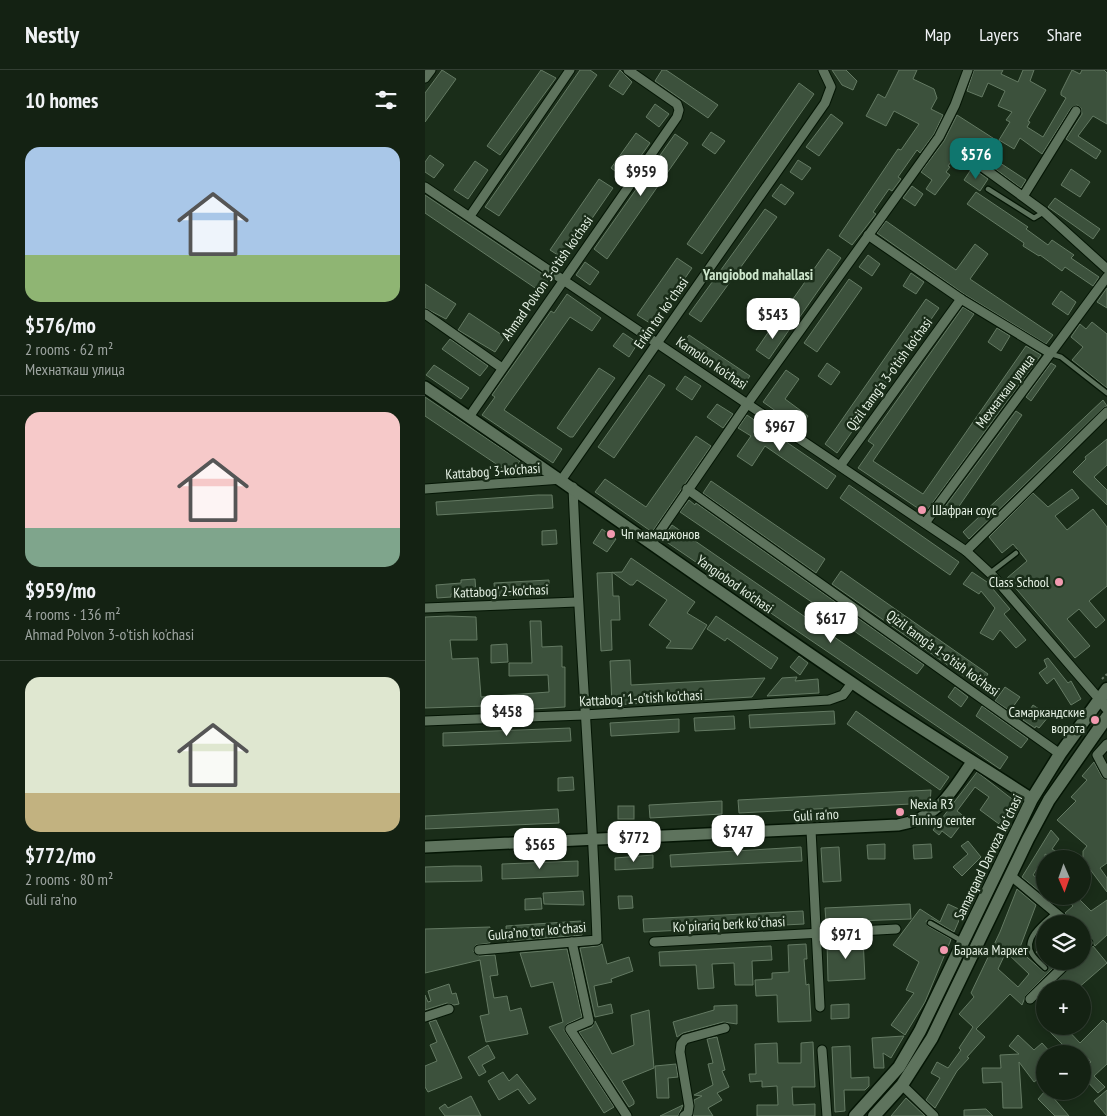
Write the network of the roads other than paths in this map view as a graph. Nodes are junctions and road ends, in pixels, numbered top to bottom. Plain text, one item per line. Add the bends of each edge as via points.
1 (431, 70) edge
2 (570, 70) edge
3 (628, 70) edge
4 (823, 70) edge
5 (968, 70) edge
6 (425, 78) edge
7 (1076, 111) dead end
8 (974, 161) dead end
9 (425, 187) edge
10 (988, 189) dead end
11 (1024, 195) junction
12 (1044, 212) junction
13 (470, 216) junction
14 (868, 235) junction
15 (1107, 254) edge
16 (1100, 261) junction
17 (1107, 269) edge
18 (1107, 277) edge
19 (562, 280) junction
20 (961, 298) junction
21 (425, 314) edge
22 (657, 342) junction
23 (1050, 354) junction
24 (502, 368) junction
25 (425, 387) edge
26 (1107, 392) edge
27 (748, 403) junction
28 (1107, 412) edge
29 (469, 417) junction
30 (840, 466) junction
31 (562, 480) junction
32 (573, 487) junction
33 (425, 489) edge
34 (687, 489) junction
35 (925, 523) junction
36 (651, 544) junction
37 (966, 551) junction
38 (1016, 553) dead end
39 (990, 573) junction
40 (577, 602) junction
41 (425, 608) edge
42 (852, 683) junction
43 (1105, 699) edge
44 (584, 716) junction
45 (1107, 717) edge
46 (425, 721) edge
47 (1107, 744) edge
48 (1060, 754) junction
49 (972, 762) junction
50 (1107, 774) edge
51 (1032, 799) junction
52 (811, 830) junction
53 (594, 840) junction
54 (425, 847) edge
55 (1010, 875) junction
56 (1057, 912) junction
57 (1054, 915) edge
58 (1060, 915) edge
59 (929, 923) dead end
60 (896, 929) dead end
61 (1036, 931) edge
62 (817, 934) junction
63 (964, 941) junction
64 (572, 942) junction
65 (654, 942) dead end
66 (479, 950) dead end
67 (1036, 958) edge
68 (1060, 970) edge
69 (1029, 999) dead end
70 (820, 1007) dead end
71 (449, 1009) dead end
72 (425, 1017) edge
73 (725, 1028) dead end
74 (822, 1050) dead end
75 (902, 1085) junction
76 (627, 1116) edge
77 (684, 1116) edge
78 (827, 1116) edge
79 (855, 1116) edge
80 (874, 1116) edge
81 (934, 1116) edge

1 - 6 street
2 - 13 street
3 - 19 street, Ahmad Polvon 3-o'tish ko'chasi via 677,104 677,117
4 - 22 street, Erkin tor koʻchasi via 831,87 825,103
5 - 14 street via 948,121
7 - 11 street
8 - 11 street
9 - 13 street, Kamolon ko'chasi
10 - 12 lane via 1034,218
11 - 12 street
12 - 16 street
13 - 19 street, Kamolon ko'chasi
14 - 20 street
14 - 27 street
15 - 16 street
16 - 17 street
18 - 23 street, Мехнаткаш улица
19 - 22 street, Kamolon ko'chasi
19 - 24 street, Ahmad Polvon 3-o'tish ko'chasi
20 - 23 street
20 - 30 street, Qizil tamg'a 3-o'tish ko'chasi
21 - 24 street
22 - 27 street, Kamolon ko'chasi
22 - 31 street, Erkin tor koʻchasi
23 - 26 lane via 1061,357
23 - 35 street, Мехнаткаш улица
24 - 29 street, Ahmad Polvon 3-o'tish ko'chasi
25 - 29 street, Yangiobod ko'chasi
27 - 30 street, Kamolon ko'chasi
27 - 34 street
28 - 37 street
29 - 31 street, Yangiobod ko'chasi
30 - 35 street, Kamolon ko'chasi
31 - 32 street, Yangiobod ko'chasi
31 - 33 street, Kattabog' 3-ko'chasi
32 - 36 street, Yangiobod ko'chasi
32 - 40 street
34 - 36 street
34 - 48 street, Qizil tamg'a 1-o'tish ko'chasi
35 - 37 street, Kamolon ko'chasi
36 - 42 street, Yangiobod ko'chasi
37 - 39 street, Kamolon ko'chasi
38 - 39 lane
39 - 43 street, Kamolon ko'chasi
40 - 41 street, Kattabog' 2-ko'chasi
40 - 44 street
42 - 44 street, Kattabog' 1-o'tish ko'chasi via 843,695 829,700
42 - 49 street, Yangiobod ko'chasi
43 - 48 main road, Samarqand Darvoza koʻchasi
44 - 46 street, Kattabog' 1-o'tish ko'chasi
44 - 53 street
45 - 55 main road, Samarqand Darvoza koʻchasi via 1049,800
47 - 50 street via 1097,756
48 - 51 main road, Samarqand Darvoza koʻchasi
49 - 51 street, Yangiobod ko'chasi
49 - 52 street, Guli ra'no via 944,802 921,819 898,825
51 - 63 main road, Samarqand Darvoza koʻchasi
52 - 53 street, Guli ra'no
52 - 62 street
53 - 54 street, Guli ra'no
53 - 64 street, Gulraʼno tor koʻchasi via 597,940
55 - 56 street
55 - 75 main road, Samarqand Darvoza koʻchasi via 932,1038
56 - 57 lane
56 - 58 street
59 - 63 lane
60 - 62 street, Koʻpirariq berk koʻchasi
61 - 67 lane via 1030,943 1030,952
62 - 65 street, Koʻpirariq berk koʻchasi
62 - 70 street
63 - 79 main road, Samarqand Darvoza koʻchasi via 899,1067
64 - 66 street, Gulraʼno tor koʻchasi
64 - 76 street via 589,1021 570,1029
68 - 69 street
71 - 72 street
73 - 77 street via 685,1039 681,1044 689,1106
74 - 78 street
75 - 80 main road, Samarqand Darvoza koʻchasi
75 - 81 street

